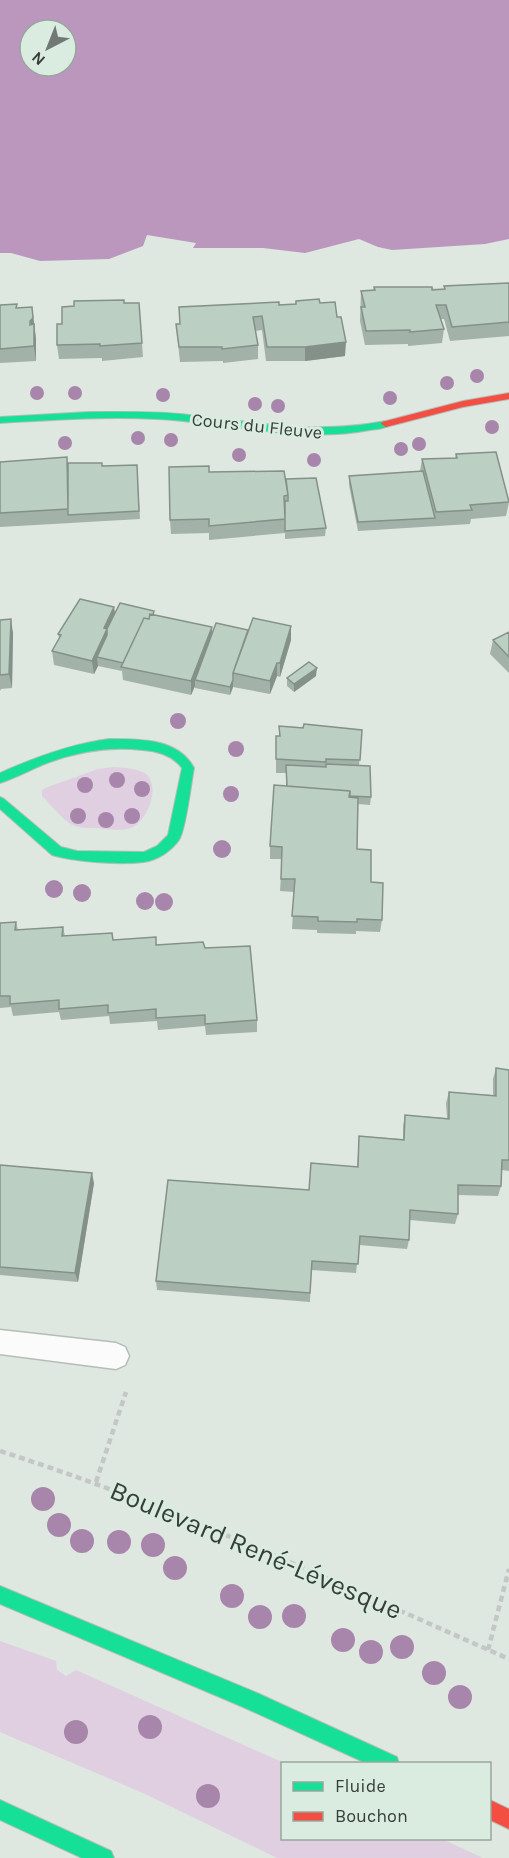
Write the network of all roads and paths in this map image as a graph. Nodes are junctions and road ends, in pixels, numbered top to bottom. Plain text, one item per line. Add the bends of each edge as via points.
1 (509, 396) edge
2 (0, 420) edge
3 (0, 778) edge
4 (0, 802) edge
5 (0, 1342) edge
6 (116, 1356) dead end
7 (127, 1390) dead end
8 (0, 1451) edge
9 (96, 1482) junction
10 (509, 1569) edge
11 (0, 1595) edge
12 (488, 1650) junction
13 (509, 1659) edge
14 (386, 1762) edge
15 (0, 1810) edge
16 (491, 1811) edge
17 (509, 1819) edge
18 (104, 1858) edge

1 - 2 street, Cours du Fleuve via 376,427 327,433 131,415
3 - 4 street via 68,750 114,741 171,750 188,768 174,837 162,850 145,857 77,856 57,851
5 - 6 lane
7 - 9 path
8 - 9 path, Boulevard René-Lévesque
9 - 12 path, Boulevard René-Lévesque via 209,1526
10 - 12 path
11 - 14 street
12 - 13 path, Boulevard René-Lévesque
15 - 18 street
16 - 17 street

